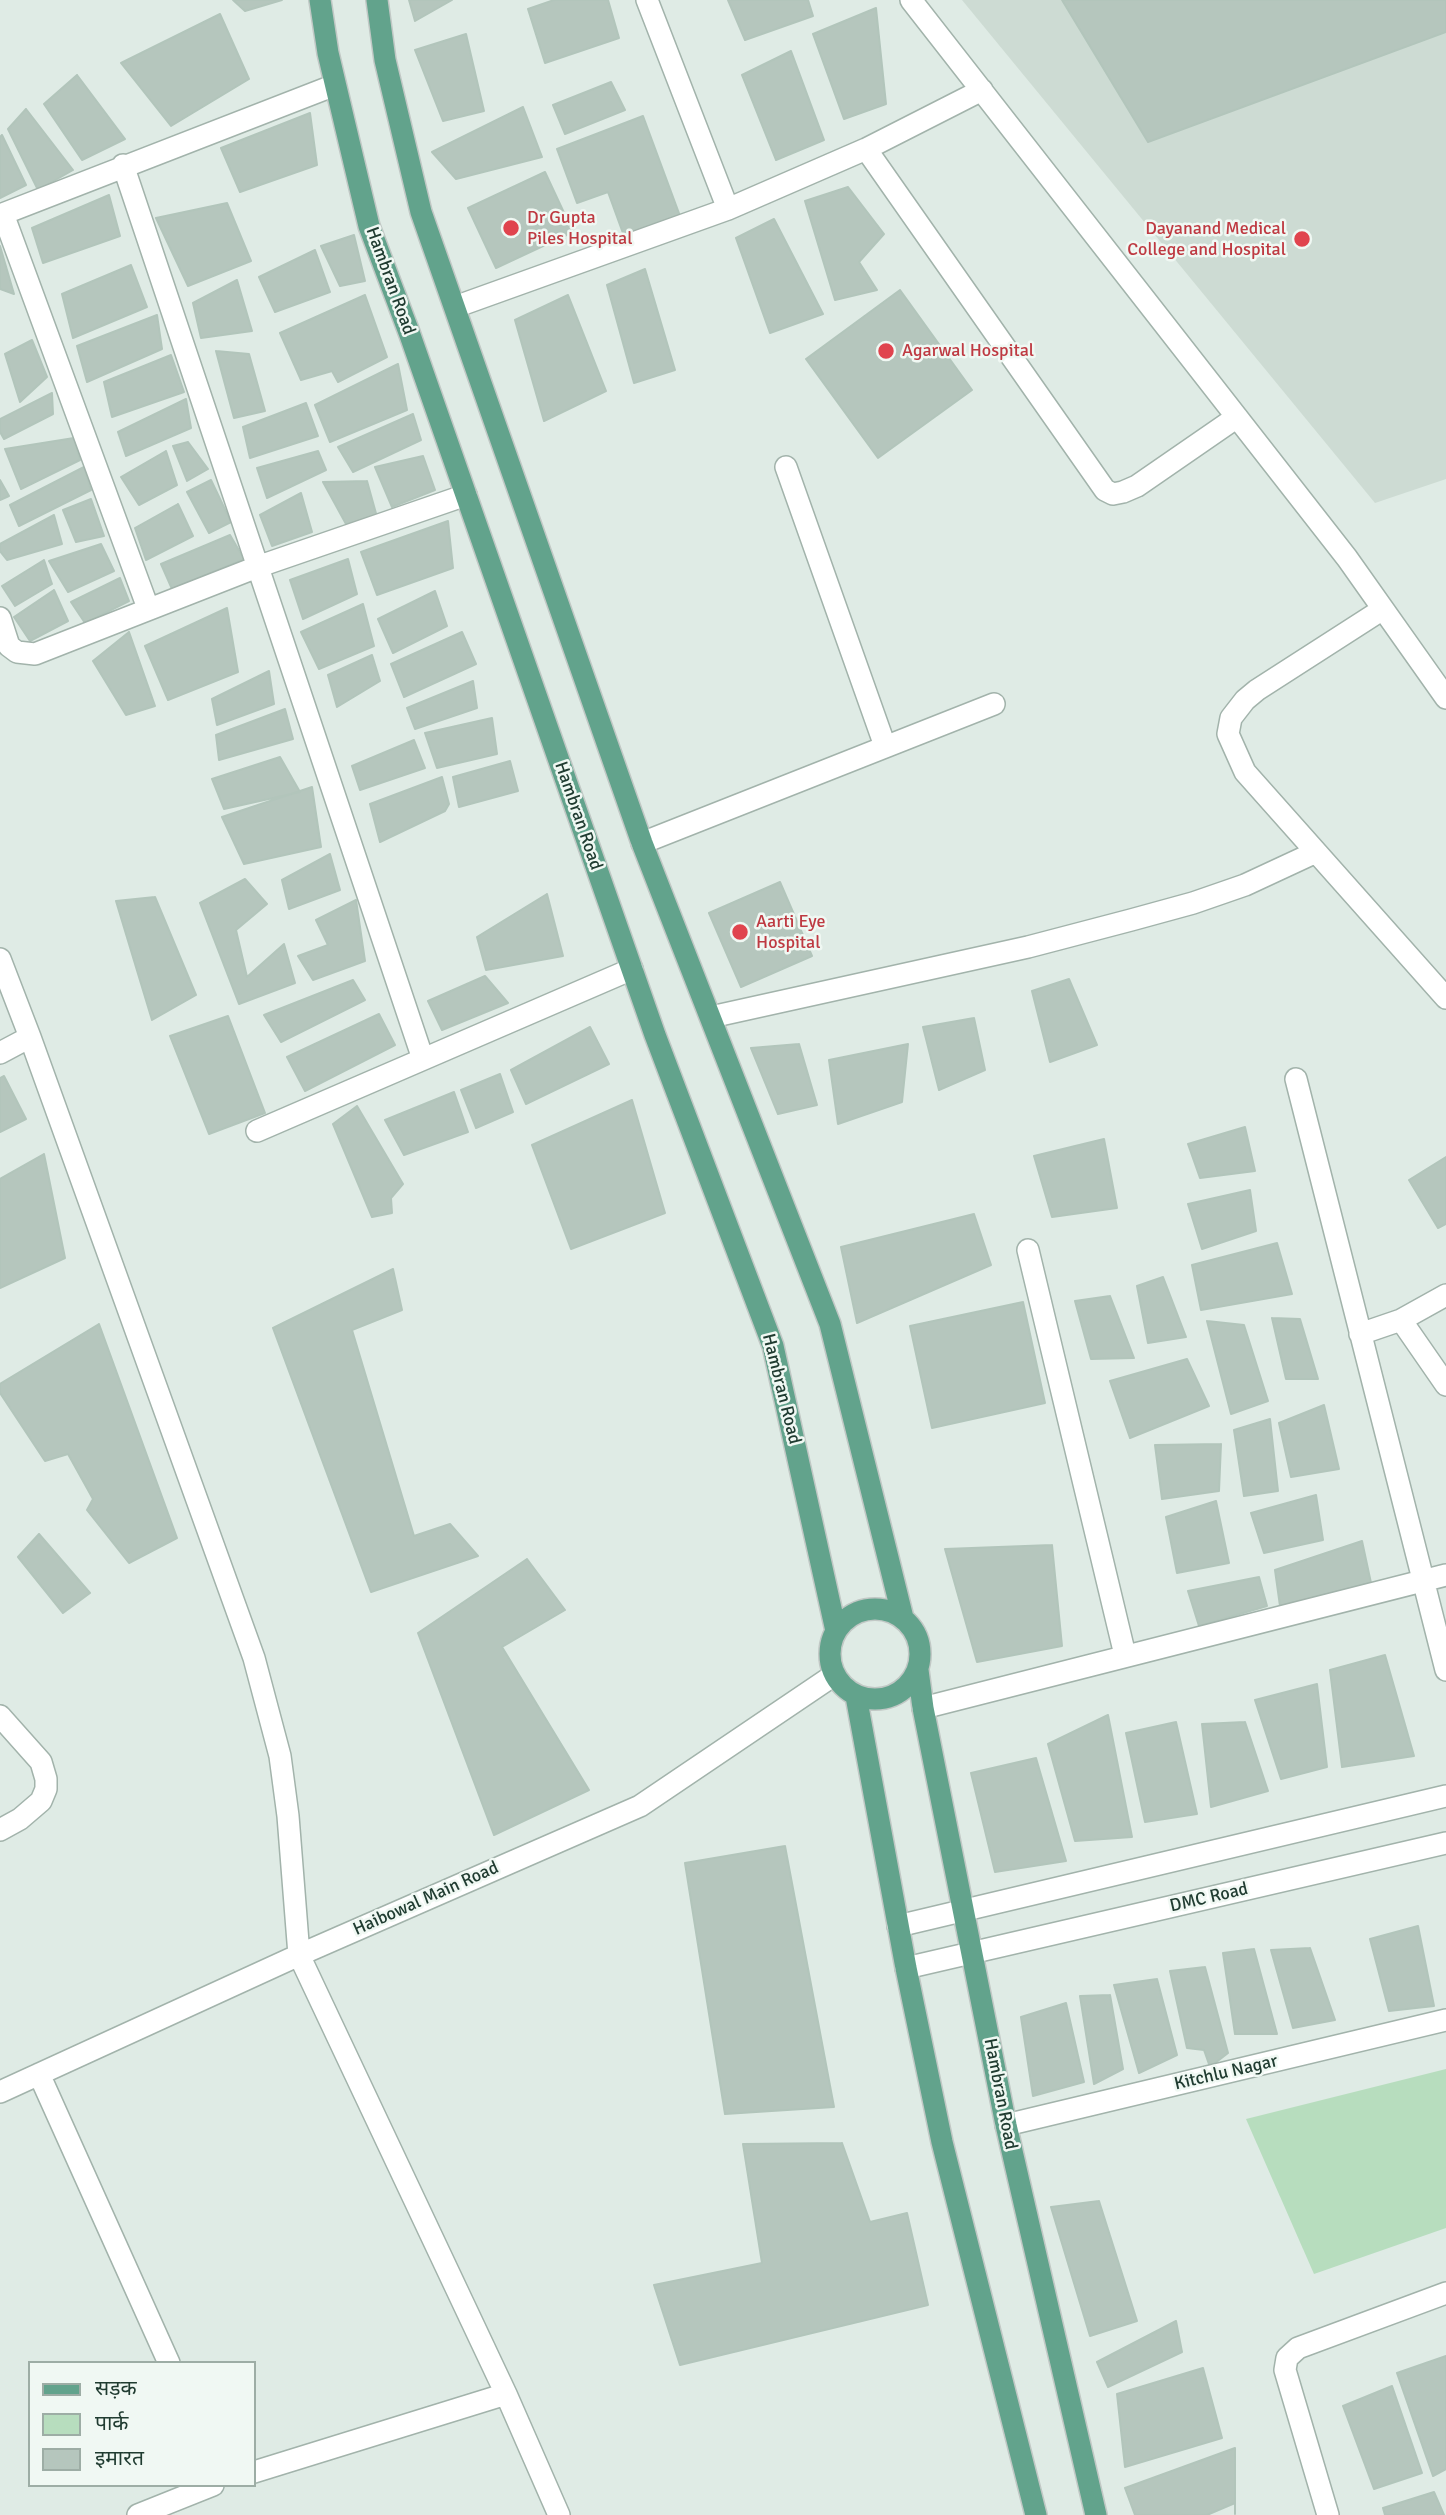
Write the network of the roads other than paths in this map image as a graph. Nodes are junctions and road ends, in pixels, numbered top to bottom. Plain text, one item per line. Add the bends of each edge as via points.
1 (320, 0) edge
2 (377, 0) edge
3 (647, 0) edge
4 (911, 0) edge
5 (335, 85) junction
6 (982, 90) junction
7 (866, 149) junction
8 (123, 165) junction
9 (728, 209) junction
10 (1, 215) edge
11 (455, 307) junction
12 (1237, 417) junction
13 (786, 467) dead end
14 (466, 495) junction
15 (257, 567) junction
16 (148, 608) junction
17 (1383, 609) junction
18 (0, 618) edge
19 (1446, 698) edge
20 (994, 704) dead end
21 (885, 746) junction
22 (642, 843) junction
23 (1316, 852) junction
24 (0, 959) edge
25 (632, 969) junction
26 (1446, 998) edge
27 (711, 1017) junction
28 (30, 1037) junction
29 (0, 1053) edge
30 (423, 1059) junction
31 (1296, 1079) dead end
32 (257, 1131) dead end
33 (1028, 1250) dead end
34 (1446, 1295) edge
35 (1401, 1320) junction
36 (1360, 1334) junction
37 (1446, 1385) edge
38 (1446, 1575) edge
39 (1422, 1581) junction
40 (903, 1618) junction
41 (836, 1631) junction
42 (1125, 1655) junction
43 (918, 1670) junction
44 (1446, 1670) edge
45 (834, 1675) junction
46 (856, 1696) junction
47 (923, 1708) junction
48 (0, 1716) edge
49 (1446, 1796) edge
50 (0, 1830) edge
51 (1446, 1843) edge
52 (964, 1910) junction
53 (898, 1926) junction
54 (972, 1952) junction
55 (299, 1955) junction
56 (906, 1968) junction
57 (1446, 2020) edge
58 (39, 2074) junction
59 (0, 2092) edge
60 (1006, 2125) junction
61 (1446, 2292) edge
62 (168, 2361) edge
63 (506, 2394) junction
64 (256, 2471) edge
65 (208, 2487) edge
66 (138, 2515) edge
67 (559, 2515) edge
68 (1036, 2515) edge
69 (1096, 2515) edge
70 (1328, 2515) edge

1 - 5 main road, Hambran Road
2 - 11 main road via 385,60 421,212
3 - 9 street
4 - 6 street
5 - 8 street
5 - 14 main road, Hambran Road via 369,226
6 - 7 street
6 - 12 street
7 - 9 street
7 - 12 street via 1105,490 1113,494 1137,486
8 - 10 street
8 - 15 street
9 - 11 street
10 - 16 street
11 - 22 main road
12 - 17 street
13 - 21 street
14 - 15 street
14 - 25 main road, Hambran Road
15 - 16 street
15 - 30 street
16 - 18 street via 35,654 9,646
17 - 19 street
17 - 23 street via 1257,690 1231,718 1227,734 1245,772
20 - 21 street
21 - 22 street
22 - 27 main road
23 - 26 street
23 - 27 street via 1245,885 1131,920
24 - 28 street
25 - 30 street
25 - 41 main road, Hambran Road via 773,1346
27 - 40 main road via 830,1324
28 - 29 street
28 - 55 street via 254,1658 280,1756
30 - 32 street
31 - 36 street
33 - 42 street
34 - 35 street
35 - 36 street
35 - 37 street
36 - 39 street
38 - 39 street
39 - 42 street
39 - 44 street
40 - 41 main road via 890,1611 859,1611
40 - 43 main road via 919,1642
41 - 45 main road via 830,1660
42 - 47 street
43 - 46 main road via 900,1694 870,1700
43 - 47 main road, Hambran Road
45 - 46 main road
45 - 55 street, Haibowal Main Road via 640,1805
46 - 53 main road
47 - 52 main road, Hambran Road
48 - 50 street via 41,1762 47,1779 35,1808
49 - 52 street
51 - 54 street, DMC Road
52 - 53 street
52 - 54 main road, Hambran Road
53 - 56 main road
54 - 56 street, DMC Road
54 - 60 main road, Hambran Road
55 - 58 street, Haibowal Main Road
55 - 63 street
56 - 68 main road via 942,2142
57 - 60 street, Kitchlu Nagar
58 - 59 street, Haibowal Main Road
58 - 62 street
60 - 69 main road, Hambran Road
61 - 70 street via 1298,2348 1287,2358 1285,2370
63 - 64 street
63 - 67 street
65 - 66 street

